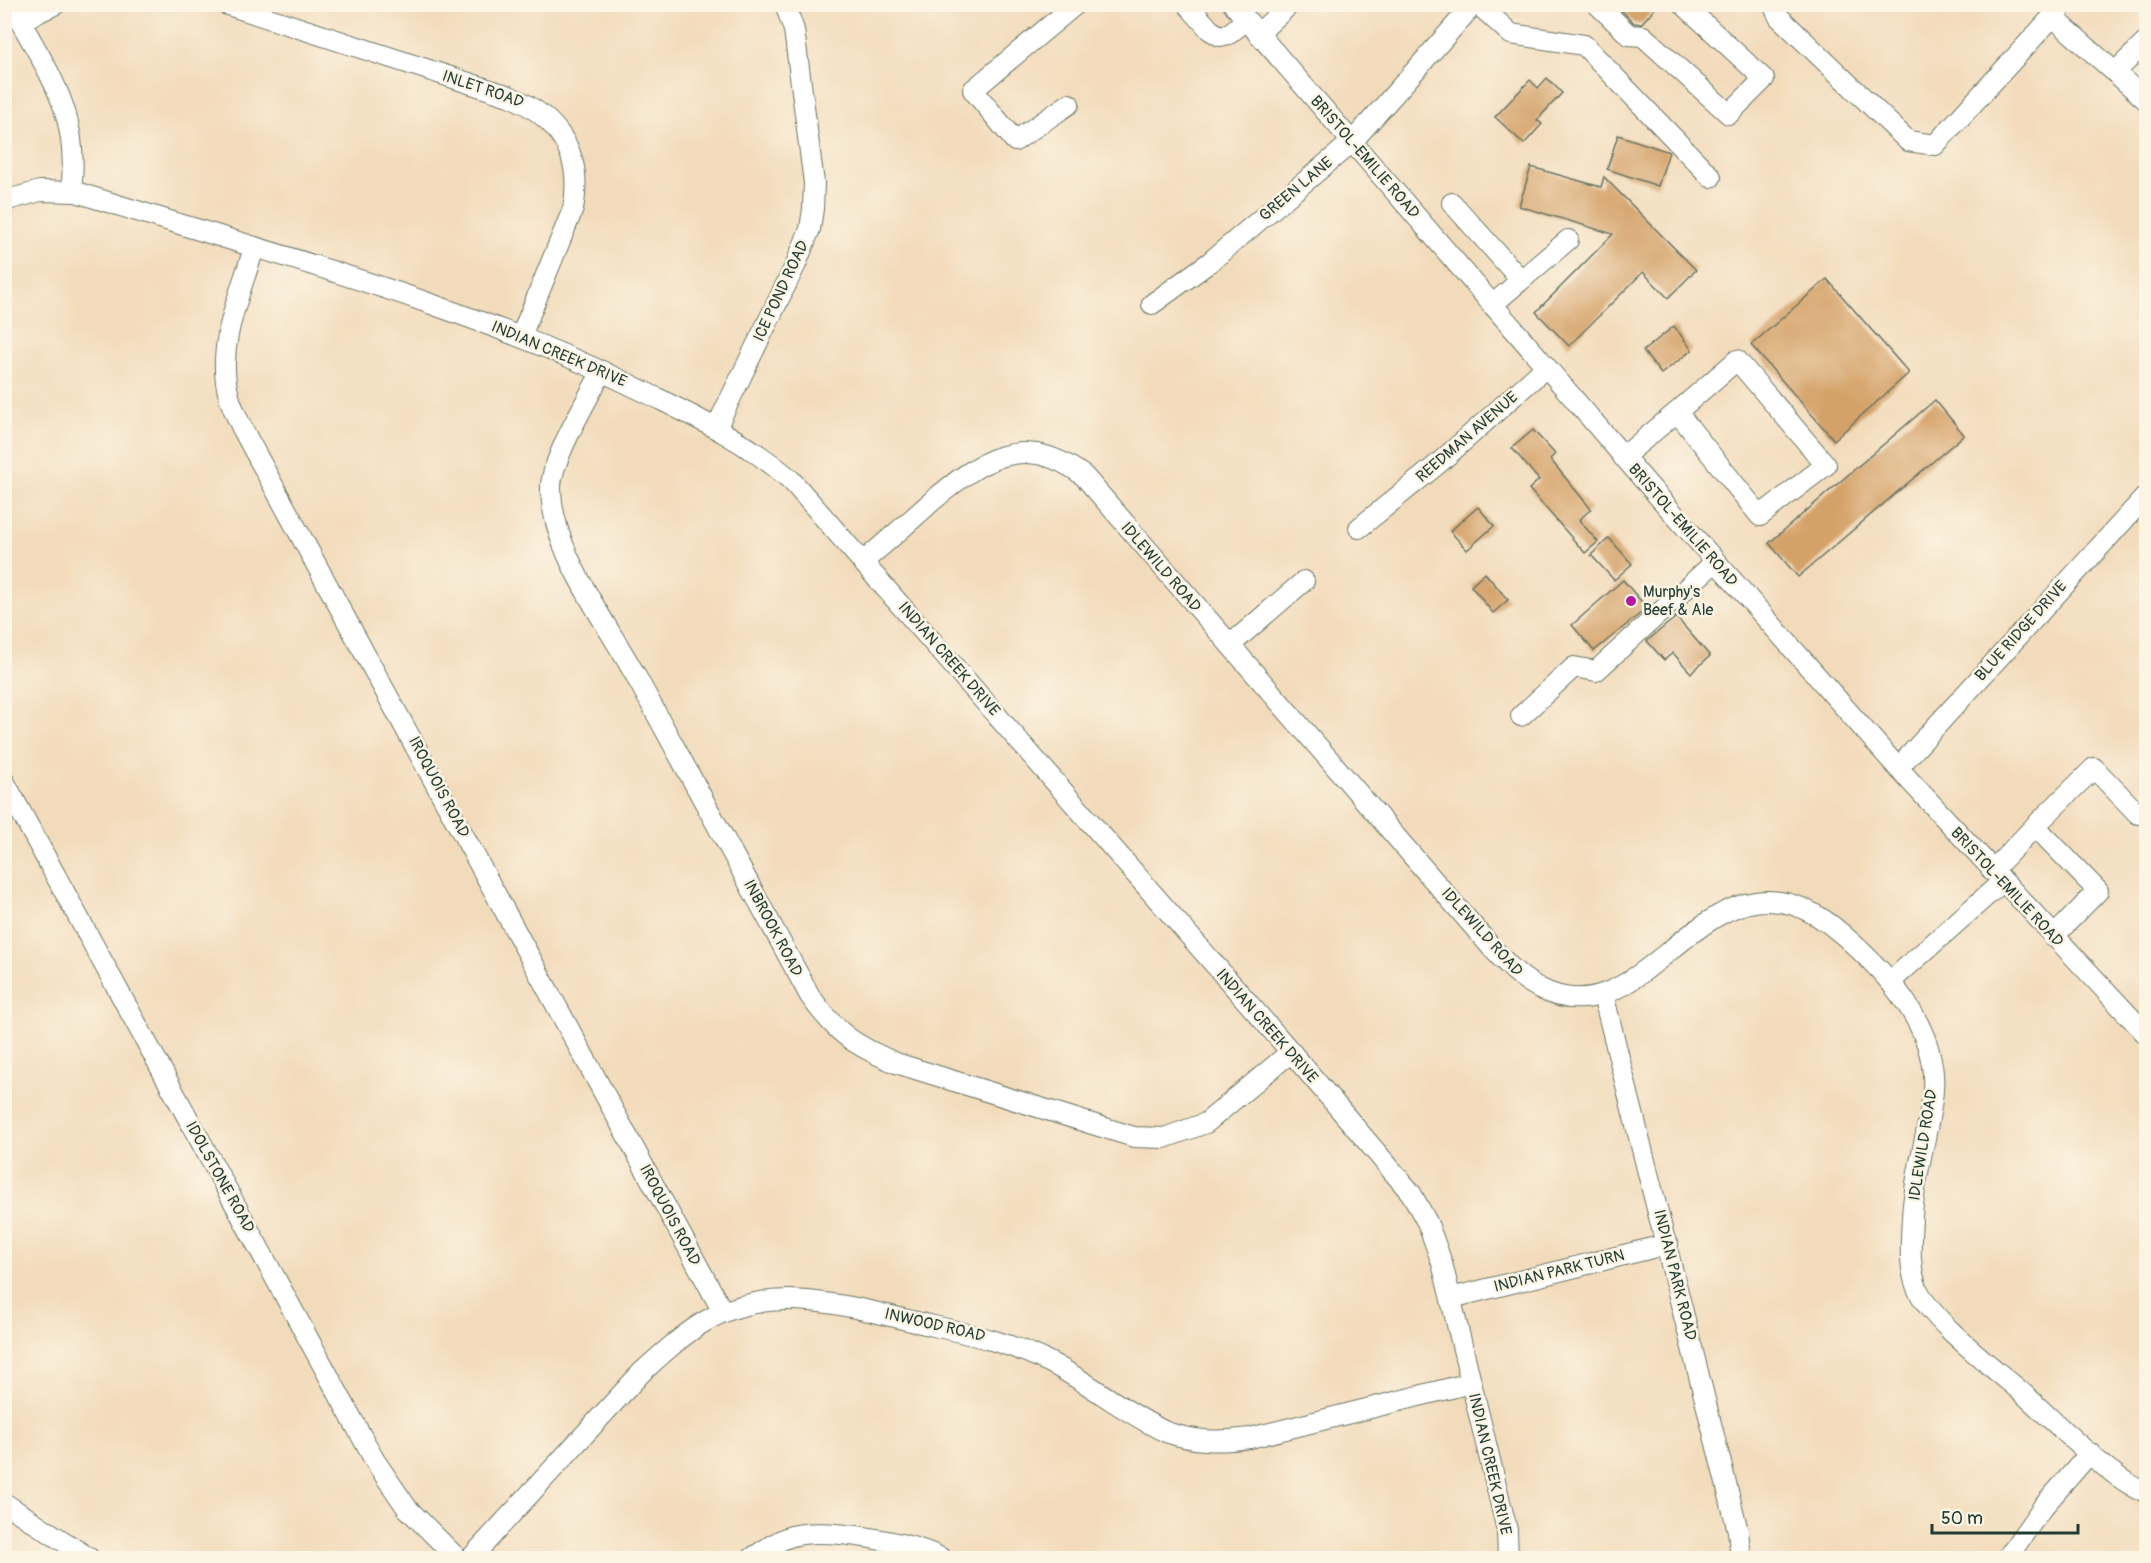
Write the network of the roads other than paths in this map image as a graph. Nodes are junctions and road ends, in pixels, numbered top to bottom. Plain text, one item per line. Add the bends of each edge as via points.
1 (56, 4) edge
2 (225, 4) edge
3 (785, 4) edge
4 (1076, 4) edge
5 (1187, 4) edge
6 (1233, 4) edge
7 (1290, 4) edge
8 (1476, 4) edge
9 (1597, 4) edge
10 (1683, 4) edge
11 (1773, 4) edge
12 (2058, 11) edge
13 (15, 13) edge
14 (1252, 27) junction
15 (2146, 42) edge
16 (2115, 72) junction
17 (2146, 100) edge
18 (1069, 104) dead end
19 (1352, 142) junction
20 (1710, 177) dead end
21 (71, 191) junction
22 (4, 201) edge
23 (1452, 203) dead end
24 (1568, 240) dead end
25 (254, 248) junction
26 (1521, 280) junction
27 (1152, 304) dead end
28 (1492, 305) junction
29 (521, 336) junction
30 (1546, 367) junction
31 (602, 371) junction
32 (1677, 412) junction
33 (716, 428) junction
34 (1623, 457) junction
35 (2146, 496) edge
36 (1359, 528) dead end
37 (864, 561) junction
38 (1715, 562) junction
39 (1304, 581) dead end
40 (1230, 645) junction
41 (1521, 716) dead end
42 (1898, 768) junction
43 (4, 781) edge
44 (2138, 814) dead end
45 (2036, 826) junction
46 (1997, 876) junction
47 (2053, 937) junction
48 (1891, 981) junction
49 (1603, 994) junction
50 (2146, 1034) edge
51 (1291, 1052) junction
52 (1668, 1244) junction
53 (1451, 1298) junction
54 (723, 1312) junction
55 (1472, 1383) junction
56 (2090, 1453) junction
57 (2146, 1493) edge
58 (4, 1503) edge
59 (89, 1558) edge
60 (458, 1558) edge
61 (471, 1558) edge
62 (752, 1558) edge
63 (941, 1558) edge
64 (1508, 1558) edge
65 (1740, 1558) edge
66 (2007, 1558) edge

1 - 13 street
2 - 29 street, INLET ROAD via 509,96 533,106 551,122 572,159 577,190 573,209
3 - 33 street, ICE POND ROAD via 794,30 813,183 810,229
4 - 18 street via 973,90 1015,141
5 - 14 street via 1220,36
6 - 14 street, BRISTOL-EMILIE ROAD
7 - 14 street
8 - 19 street, GREEN LANE
8 - 20 street via 1511,34 1584,45
9 - 10 street via 1629,35 1643,36 1729,114 1764,79
11 - 12 street via 1779,17 1908,141 1935,145
12 - 16 street
13 - 21 street via 72,130 75,161
14 - 19 street, BRISTOL-EMILIE ROAD
15 - 16 street
16 - 17 street
19 - 27 street, GREEN LANE via 1210,262
19 - 28 street, BRISTOL-EMILIE ROAD
21 - 22 street, INDIAN CREEK DRIVE via 40,191
21 - 25 street, INDIAN CREEK DRIVE
23 - 26 street
24 - 26 street
25 - 29 street, INDIAN CREEK DRIVE
25 - 54 street, IROQUOIS ROAD via 225,350 229,396 243,430
26 - 28 street
28 - 30 street, BRISTOL-EMILIE ROAD
29 - 31 street, INDIAN CREEK DRIVE
30 - 34 street, BRISTOL-EMILIE ROAD
30 - 36 street, REEDMAN AVENUE
31 - 33 street, INDIAN CREEK DRIVE
31 - 51 street, INBROOK ROAD via 553,472 553,511 558,529 588,592 810,996 844,1037 896,1063 1134,1137 1164,1138 1206,1123
32 - 32 street via 1760,516 1826,465 1737,360
32 - 34 street
33 - 37 street, INDIAN CREEK DRIVE via 784,473
34 - 38 street, BRISTOL-EMILIE ROAD
35 - 42 street, BLUE RIDGE DRIVE
37 - 40 street, IDLEWILD ROAD via 982,463 1015,452 1039,454 1062,461 1084,476
37 - 51 street, INDIAN CREEK DRIVE
38 - 41 street via 1596,670 1574,667
38 - 42 street, BRISTOL-EMILIE ROAD
39 - 40 street
40 - 49 street, IDLEWILD ROAD via 1517,974 1557,995
42 - 46 street, BRISTOL-EMILIE ROAD
43 - 60 street, IDOLSTONE ROAD via 375,1461 407,1508
44 - 45 street via 2094,768
45 - 46 street
45 - 47 street via 2098,891
46 - 47 street, BRISTOL-EMILIE ROAD
46 - 48 street
47 - 50 street, BRISTOL-EMILIE ROAD
48 - 49 street, IDLEWILD ROAD via 1828,922 1802,906 1770,900 1741,906 1710,919 1639,977
48 - 56 street, IDLEWILD ROAD via 1922,1032 1933,1088 1913,1201 1911,1257 1918,1288 1939,1318
49 - 52 street, INDIAN PARK ROAD
51 - 53 street, INDIAN CREEK DRIVE via 1411,1193 1428,1224
52 - 53 street, INDIAN PARK TURN
52 - 65 street, INDIAN PARK ROAD via 1738,1531
53 - 55 street, INDIAN CREEK DRIVE
54 - 55 street, INWOOD ROAD via 757,1302 815,1301 970,1332 1003,1341 1051,1363 1166,1432 1217,1443
54 - 61 street, INWOOD ROAD via 672,1345 641,1373
55 - 64 street, INDIAN CREEK DRIVE via 1507,1530
56 - 57 street, IDLEWILD ROAD
56 - 66 street via 2042,1508
58 - 59 street
62 - 63 street via 776,1542 817,1532 913,1548

